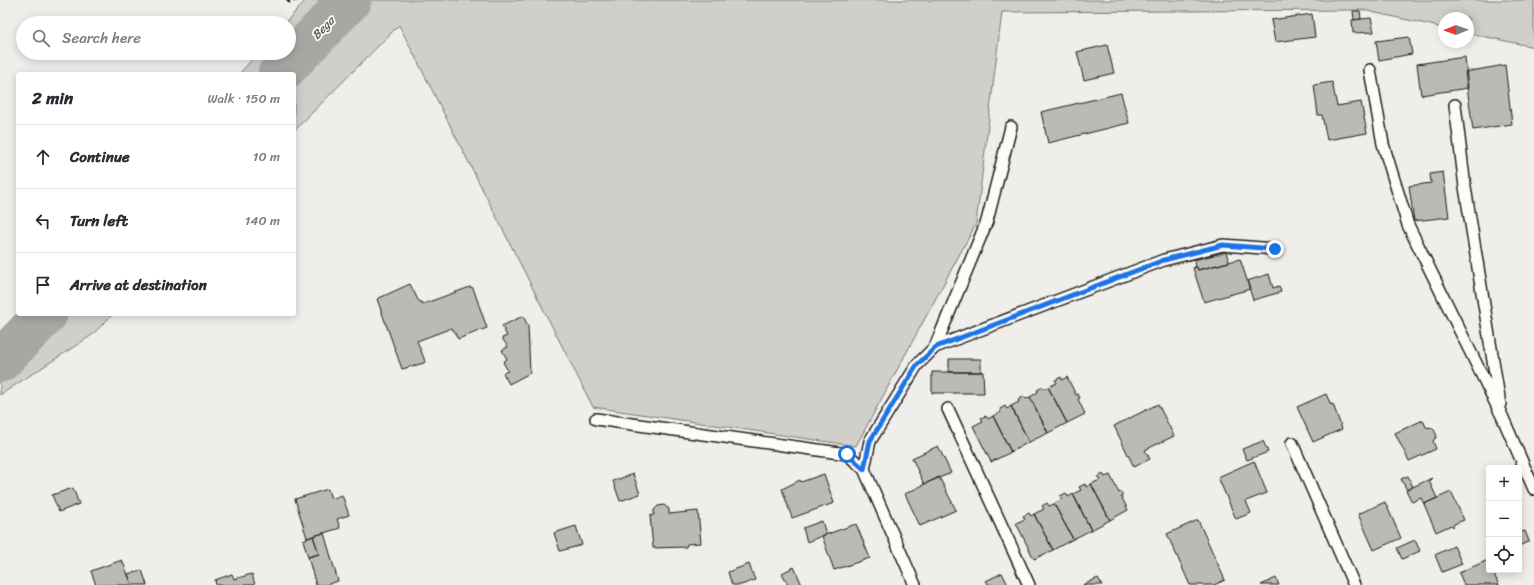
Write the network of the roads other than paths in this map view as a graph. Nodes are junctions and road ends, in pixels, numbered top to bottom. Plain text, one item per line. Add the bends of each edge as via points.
1 (1370, 70) dead end
2 (1455, 106) dead end
3 (1011, 127) dead end
4 (1275, 249) dead end
5 (936, 347) junction
6 (948, 409) dead end
7 (1502, 416) junction
8 (596, 419) dead end
9 (1292, 443) dead end
10 (864, 469) junction
11 (1534, 489) edge
12 (915, 585) edge
13 (1029, 585) edge
14 (1354, 585) edge

1 - 7 lane via 1383,144 1408,226
2 - 7 lane via 1465,186
3 - 5 lane via 987,221
4 - 5 lane via 1223,245 1164,260
5 - 10 lane via 917,365 870,441
6 - 13 lane
7 - 11 lane
8 - 10 lane via 847,454
9 - 14 lane
10 - 12 lane

